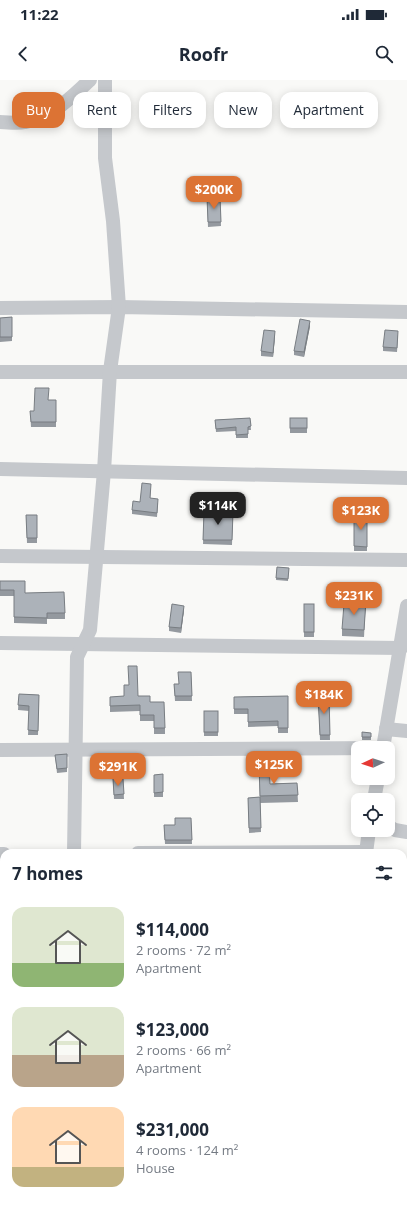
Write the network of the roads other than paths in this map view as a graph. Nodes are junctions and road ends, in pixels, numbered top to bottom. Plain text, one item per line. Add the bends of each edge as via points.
1 (90, 80) edge
2 (105, 80) edge
3 (0, 122) edge
4 (120, 307) junction
5 (0, 308) edge
6 (407, 312) edge
7 (110, 371) junction
8 (0, 372) edge
9 (407, 372) edge
10 (0, 469) edge
11 (104, 470) junction
12 (407, 478) edge
13 (0, 556) edge
14 (97, 557) junction
15 (407, 560) edge
16 (407, 606) edge
17 (0, 643) edge
18 (403, 643) edge
19 (84, 644) junction
20 (386, 729) junction
21 (407, 731) edge
22 (384, 741) edge
23 (351, 748) edge
24 (76, 749) junction
25 (0, 750) edge
26 (395, 830) edge
27 (407, 832) edge
28 (369, 837) edge
29 (74, 849) edge
30 (367, 849) edge

1 - 3 street via 59,109 45,116 24,123
2 - 4 street via 105,158
4 - 5 street
4 - 6 street
4 - 7 street
7 - 8 street
7 - 9 street
7 - 11 street
10 - 11 street
11 - 12 street
11 - 14 street
13 - 14 street
14 - 15 street
14 - 19 street via 90,630
16 - 18 street
17 - 19 street
18 - 19 street
18 - 20 street
19 - 24 street via 77,658
20 - 21 street
20 - 22 street
23 - 24 street
24 - 25 street
24 - 29 street
26 - 27 street
28 - 30 street

